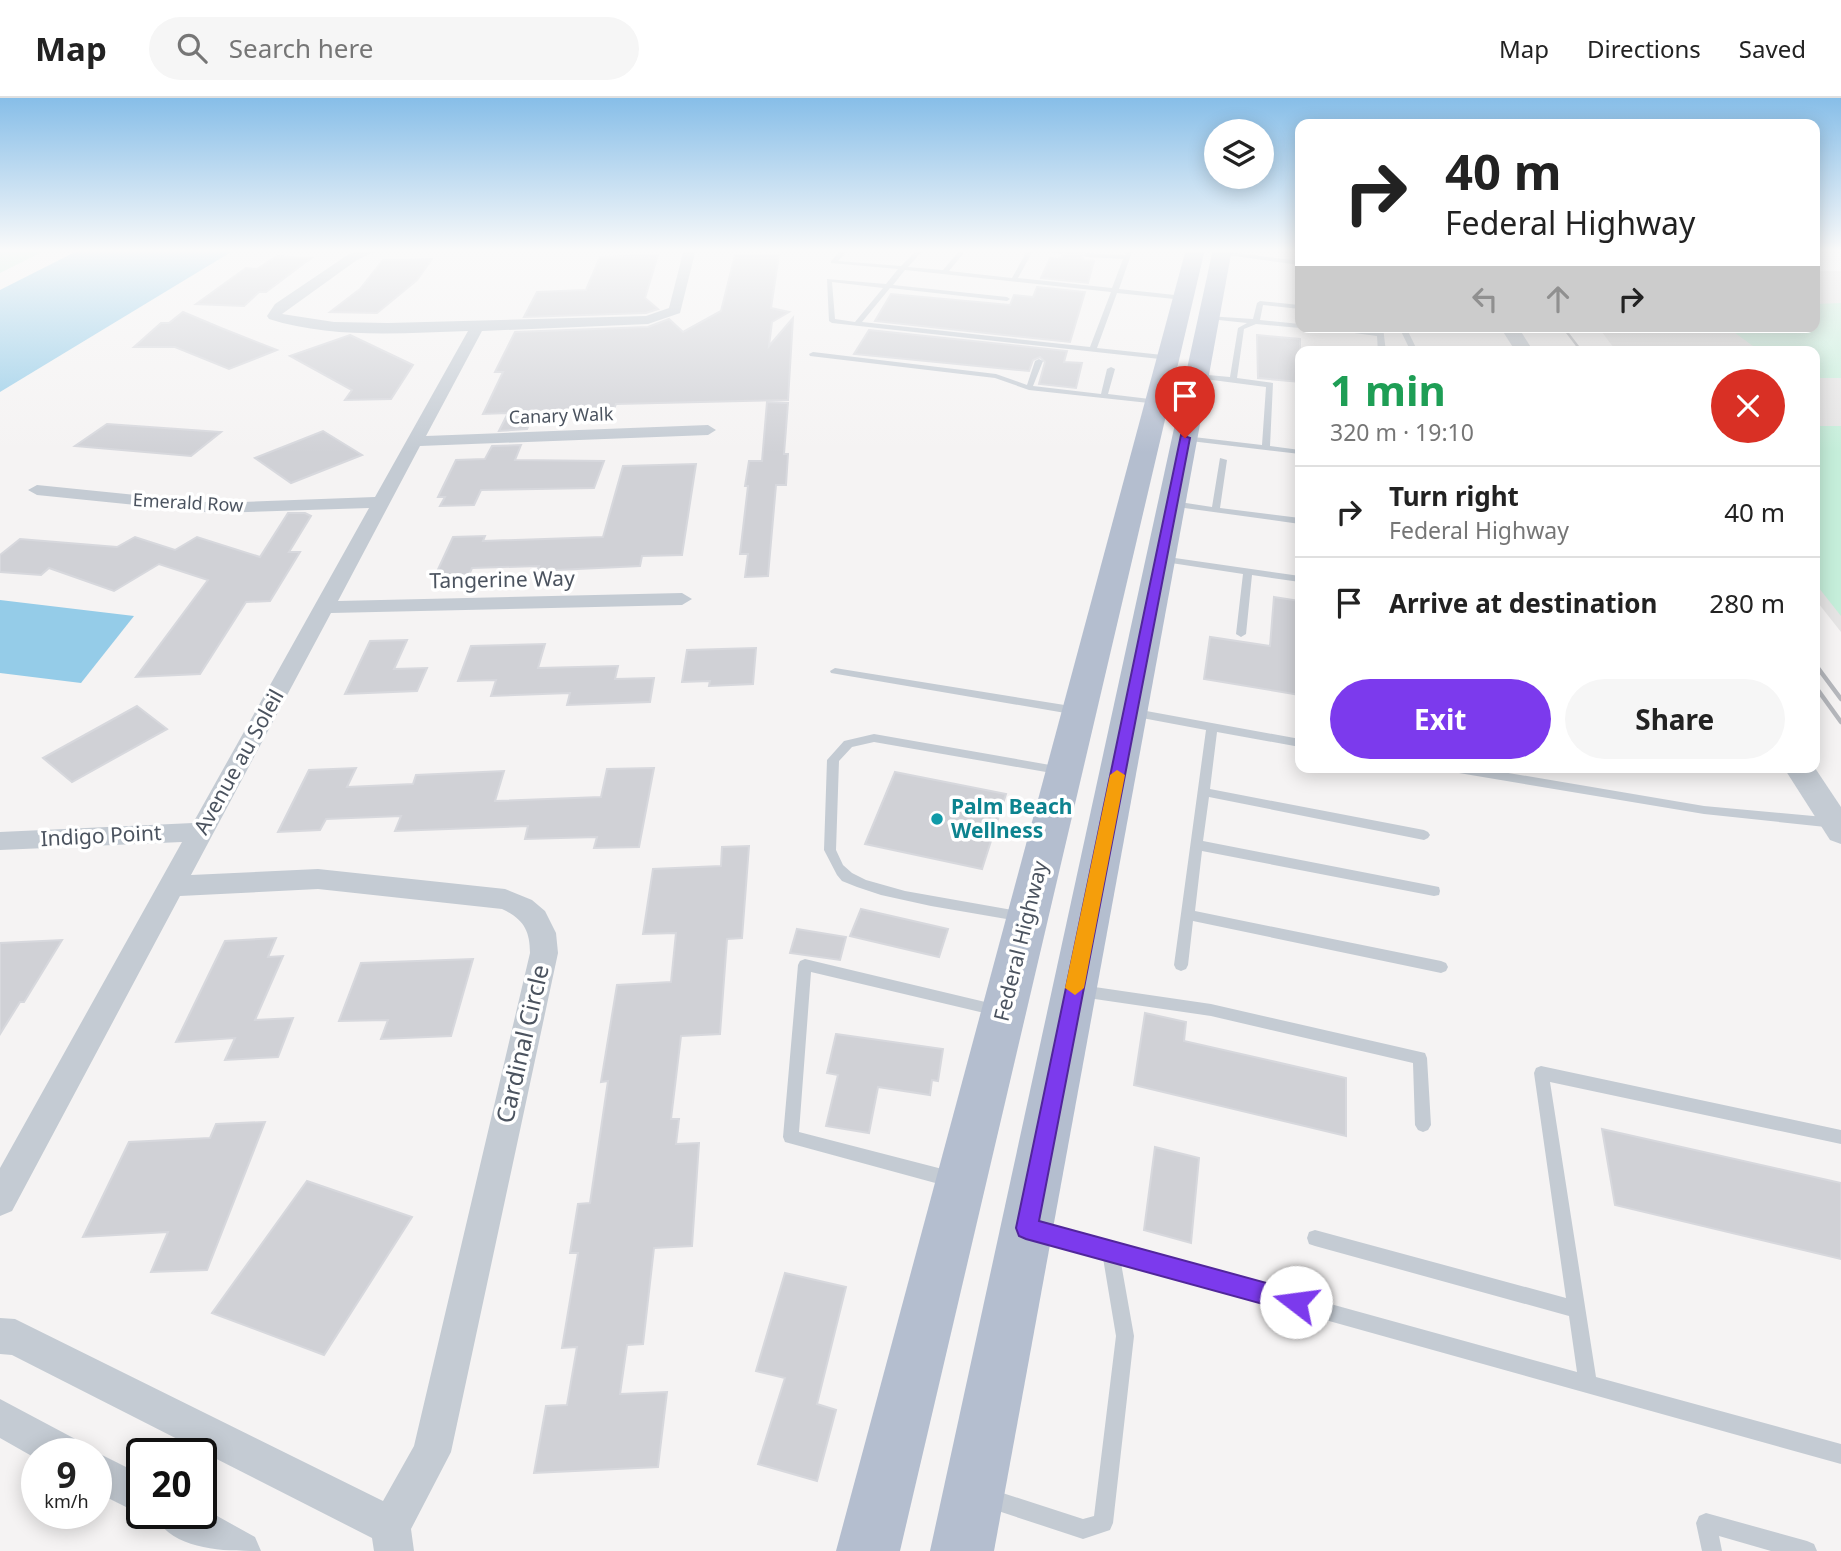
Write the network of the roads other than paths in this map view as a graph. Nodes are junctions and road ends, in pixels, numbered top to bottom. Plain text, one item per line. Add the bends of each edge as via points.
1 (275, 317) edge
2 (662, 317) edge
3 (832, 317) edge
4 (861, 317) edge
5 (1106, 317) edge
6 (1195, 317) edge
7 (1238, 317) edge
8 (1257, 317) edge
9 (1256, 321) junction
10 (856, 324) junction
11 (478, 325) junction
12 (1295, 325) edge
13 (1093, 350) junction
14 (813, 354) dead end
15 (1039, 361) dead end
16 (1183, 367) junction
17 (1111, 369) dead end
18 (1233, 380) junction
19 (1029, 388) junction
20 (1104, 396) junction
21 (1158, 402) junction
22 (708, 430) dead end
23 (1185, 438) junction
24 (415, 441) junction
25 (1266, 448) junction
26 (1295, 451) edge
27 (1223, 460) dead end
28 (37, 490) dead end
29 (382, 502) junction
30 (1173, 504) junction
31 (1216, 508) junction
32 (1295, 520) edge
33 (1161, 559) junction
34 (1248, 572) junction
35 (1295, 578) edge
36 (682, 599) dead end
37 (324, 607) junction
38 (1241, 634) dead end
39 (835, 671) dead end
40 (1081, 712) junction
41 (1130, 712) junction
42 (1212, 727) junction
43 (1295, 742) edge
44 (1119, 764) junction
45 (1063, 771) junction
46 (1483, 773) edge
47 (1802, 773) edge
48 (1204, 792) junction
49 (1838, 827) edge
50 (201, 832) junction
51 (1424, 835) dead end
52 (0, 841) edge
53 (1197, 845) junction
54 (1100, 863) junction
55 (171, 886) junction
56 (1434, 891) dead end
57 (1188, 915) junction
58 (1027, 918) junction
59 (1181, 965) dead end
60 (1441, 967) dead end
61 (1074, 990) junction
62 (1004, 1011) junction
63 (1423, 1125) dead end
64 (1841, 1137) edge
65 (961, 1182) junction
66 (0, 1200) edge
67 (1026, 1228) junction
68 (1315, 1238) dead end
69 (1110, 1251) junction
70 (1577, 1309) junction
71 (0, 1336) edge
72 (1588, 1383) junction
73 (0, 1418) edge
74 (37, 1438) edge
75 (1841, 1454) edge
76 (973, 1494) junction
77 (201, 1529) edge
78 (393, 1538) edge
79 (241, 1551) edge
80 (868, 1551) edge
81 (961, 1551) edge
82 (1712, 1551) edge
83 (1807, 1551) edge

1 - 11 street via 283,323 348,329
2 - 11 street
3 - 10 lane via 832,321
4 - 10 lane
5 - 13 lane
6 - 16 main road, Federal Highway
7 - 9 lane
8 - 9 lane
9 - 12 lane
9 - 18 lane via 1241,328
10 - 13 lane
11 - 24 street, Avenue au Soleil
13 - 16 lane
14 - 19 lane via 996,376
15 - 19 lane
16 - 18 lane
16 - 21 main road, Federal Highway
16 - 23 main road, Federal Highway
17 - 20 lane
18 - 25 lane via 1270,385
19 - 20 lane
20 - 21 lane
21 - 40 main road, Federal Highway
22 - 24 street, Canary Walk
23 - 25 lane
23 - 30 main road, Federal Highway
24 - 29 street, Avenue au Soleil
25 - 26 lane
27 - 31 lane
28 - 29 street, Emerald Row via 215,508
29 - 37 street, Avenue au Soleil
30 - 31 lane
30 - 33 main road, Federal Highway
31 - 32 lane
33 - 34 lane
33 - 41 main road, Federal Highway
34 - 35 lane
34 - 38 lane
36 - 37 street, Tangerine Way
37 - 50 street, Avenue au Soleil
39 - 40 lane
40 - 44 main road via 1099,747
40 - 45 main road, Federal Highway
41 - 42 lane
41 - 44 main road, Federal Highway
42 - 43 lane
42 - 48 lane
44 - 54 main road, Federal Highway
45 - 54 main road via 1084,803
45 - 58 main road, Federal Highway
45 - 58 lane via 874,738 848,744 833,760 830,850 845,875 860,884
46 - 49 lane
47 - 49 street
48 - 51 lane
48 - 53 lane
50 - 52 street, Indigo Point
50 - 55 street, Avenue au Soleil
53 - 56 lane
53 - 57 lane
54 - 61 main road, Federal Highway
55 - 66 street, Avenue au Soleil
55 - 78 street, Cardinal Circle via 318,879 505,899 537,918 544,934 544,953 432,1452
57 - 59 lane
57 - 60 lane
58 - 62 main road, Federal Highway
61 - 63 lane via 1211,1010 1420,1058
61 - 67 main road, Federal Highway
62 - 65 main road, Federal Highway
62 - 65 lane via 805,965 791,1136
64 - 70 lane via 1541,1073
65 - 80 main road, Federal Highway
67 - 69 lane
67 - 76 main road, Federal Highway
68 - 70 lane
69 - 72 lane
69 - 76 lane via 1125,1336 1103,1523 1083,1529
70 - 72 lane
71 - 78 street via 15,1337
72 - 75 lane
73 - 74 street
76 - 81 main road, Federal Highway
77 - 79 street
82 - 83 lane via 1706,1523

